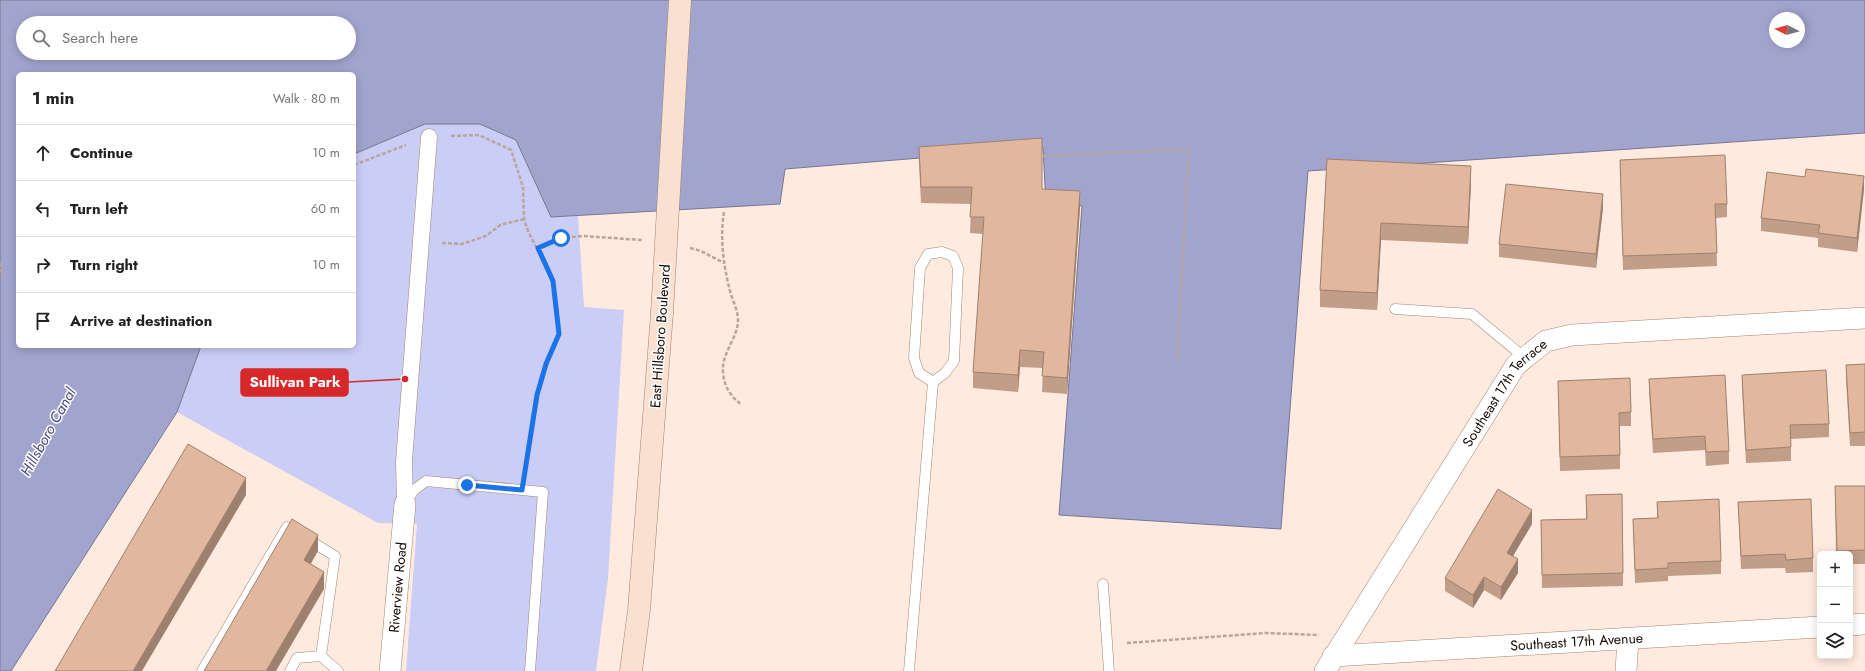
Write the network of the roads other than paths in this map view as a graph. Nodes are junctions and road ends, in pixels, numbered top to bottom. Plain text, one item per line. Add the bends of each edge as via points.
1 (680, 0) edge
2 (428, 137) road end
3 (1395, 309) dead end
4 (1865, 318) edge
5 (1525, 358) junction
6 (933, 382) junction
7 (405, 504) junction
8 (1103, 584) dead end
9 (1865, 624) edge
10 (1853, 625) edge
11 (1817, 627) edge
12 (1628, 639) junction
13 (321, 656) junction
14 (1329, 664) edge
15 (202, 671) edge
16 (290, 671) edge
17 (338, 671) edge
18 (390, 671) edge
19 (530, 671) edge
20 (631, 671) edge
21 (909, 671) edge
22 (1109, 671) edge
23 (1626, 671) edge

1 - 20 main road, East Hillsboro Boulevard, bridge via 662,313 639,610
2 - 7 street via 404,462
3 - 5 lane via 1472,314
4 - 5 street, Southeast 17th Terrace via 1572,335 1546,341
5 - 14 street, Southeast 17th Terrace via 1516,365
6 - 6 lane via 945,373 954,361 958,268 952,256 942,252 928,254 920,268 914,358 919,373
6 - 21 lane
7 - 18 street, Riverview Road
7 - 19 lane via 414,490 426,481 543,492
8 - 22 lane
9 - 10 street
11 - 12 street, Southeast 17th Avenue
12 - 14 street, Southeast 17th Avenue
12 - 23 street
13 - 15 lane via 335,556 287,527
13 - 16 lane via 298,658
13 - 17 lane

